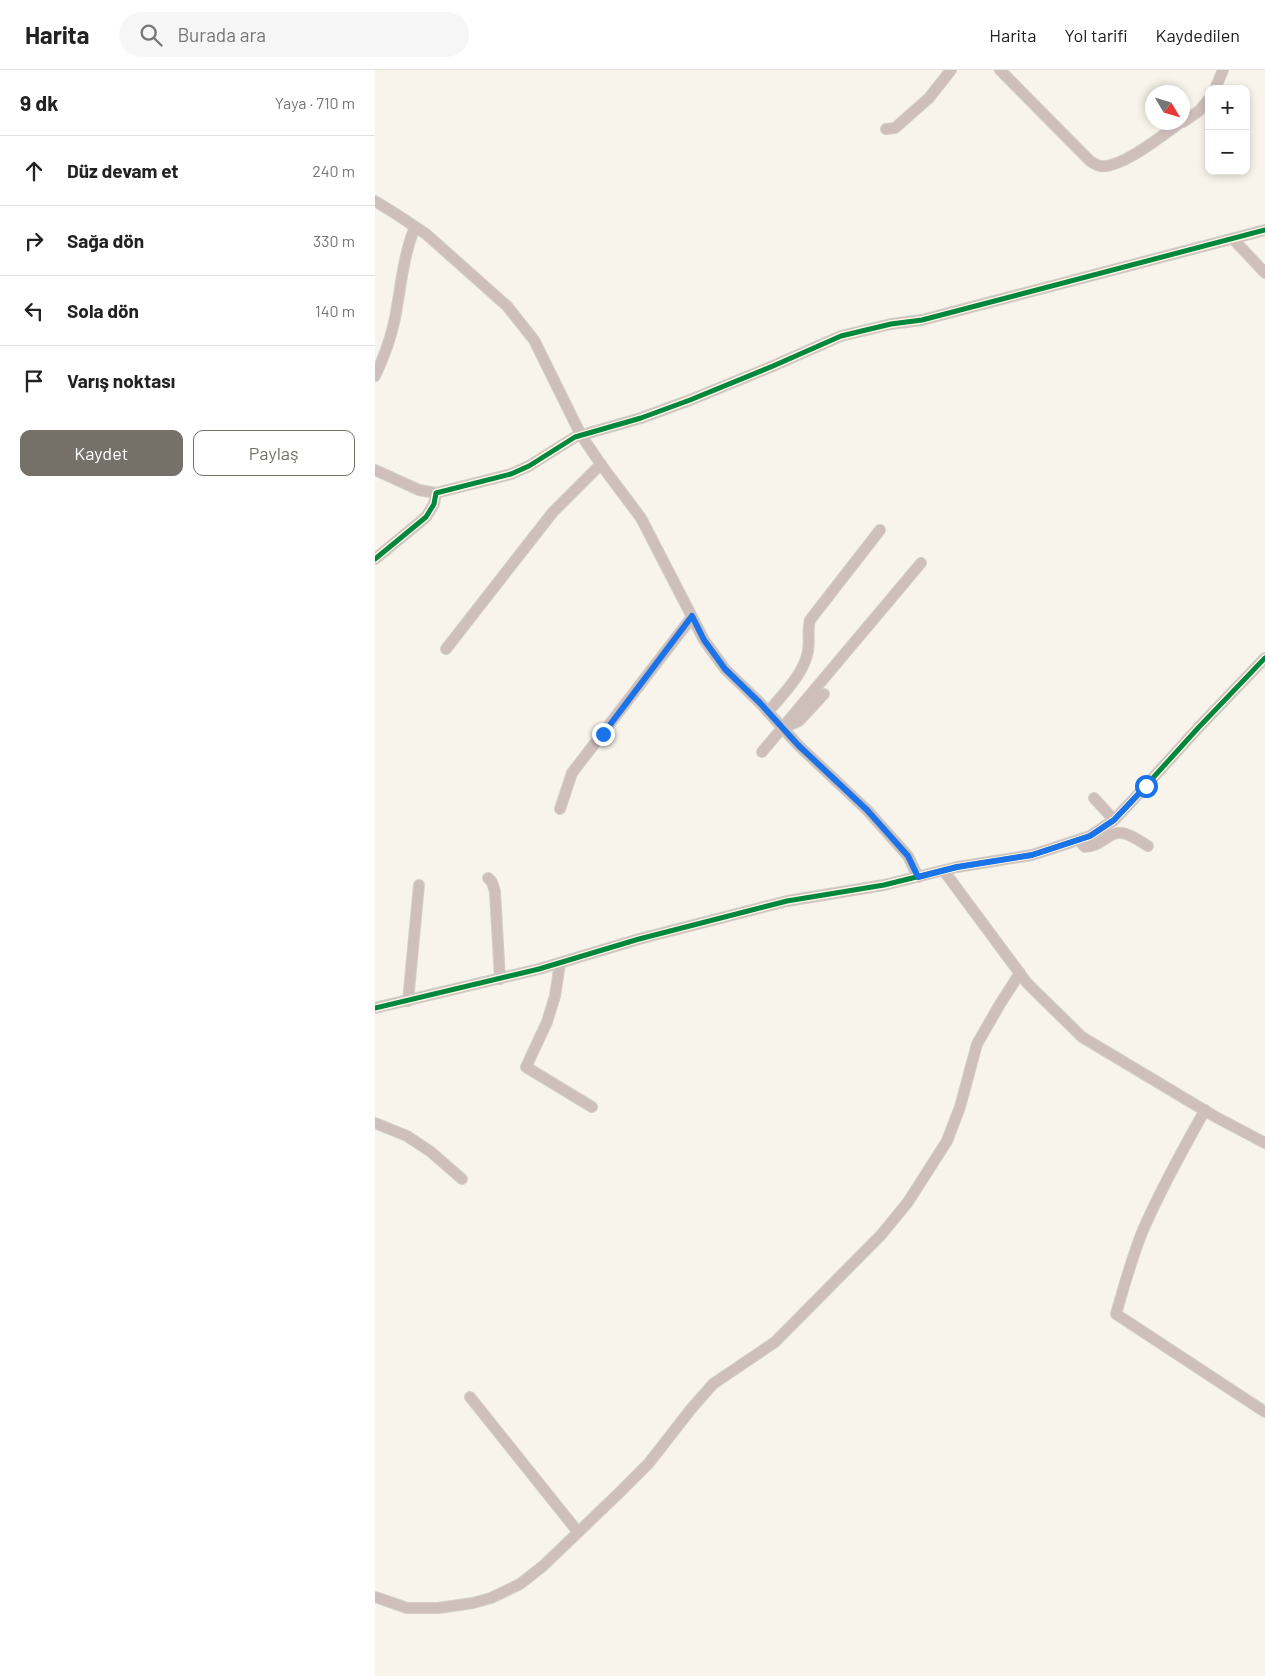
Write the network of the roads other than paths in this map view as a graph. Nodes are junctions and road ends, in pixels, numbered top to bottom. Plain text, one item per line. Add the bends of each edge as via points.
1 (951, 70) edge
2 (1000, 70) edge
3 (1223, 70) edge
4 (1217, 85) edge
5 (1205, 104) edge
6 (1190, 117) edge
7 (886, 129) dead end
8 (1170, 130) edge
9 (375, 201) edge
10 (415, 227) junction
11 (1265, 230) edge
12 (1233, 239) junction
13 (1265, 273) edge
14 (377, 364) edge
15 (375, 376) edge
16 (581, 435) junction
17 (601, 464) junction
18 (375, 470) edge
19 (436, 493) junction
20 (880, 530) dead end
21 (375, 559) edge
22 (921, 564) dead end
23 (692, 616) junction
24 (446, 649) dead end
25 (1265, 658) edge
26 (825, 694) dead end
27 (768, 712) junction
28 (783, 728) junction
29 (762, 752) dead end
30 (1093, 798) dead end
31 (560, 809) dead end
32 (1114, 820) junction
33 (1079, 840) junction
34 (1148, 846) dead end
35 (944, 871) junction
36 (918, 877) junction
37 (488, 878) dead end
38 (419, 884) dead end
39 (560, 963) junction
40 (1020, 973) junction
41 (500, 979) junction
42 (408, 1001) junction
43 (375, 1008) edge
44 (592, 1107) dead end
45 (1205, 1110) junction
46 (375, 1123) edge
47 (1265, 1143) edge
48 (462, 1179) dead end
49 (470, 1397) dead end
50 (1265, 1412) edge
51 (578, 1532) junction
52 (375, 1597) edge

1 - 7 street via 929,98 895,128
2 - 8 street via 1098,166 1131,157
3 - 4 street
5 - 6 street
9 - 10 street
10 - 14 street via 403,264 389,342
10 - 16 street via 507,306 534,340
11 - 12 street
12 - 13 street
12 - 16 street via 922,320 841,336 690,400
14 - 15 street
16 - 17 street
16 - 19 street via 511,474
17 - 23 street via 641,518
17 - 24 street via 553,512
18 - 19 street via 419,490
19 - 21 street via 425,517
20 - 27 street via 810,620 803,667
22 - 28 street
23 - 27 street via 725,669
23 - 31 street via 572,774
25 - 32 street
26 - 28 street via 799,721
27 - 28 street
28 - 29 street
28 - 36 street via 889,834 908,856
30 - 32 street
32 - 33 street
33 - 34 street via 1085,847 1093,847 1114,834 1122,833
33 - 35 street via 1032,855
35 - 36 street
35 - 40 street
36 - 39 street via 787,901
37 - 41 street via 495,892
38 - 42 street
39 - 41 street
39 - 44 street via 547,1022 526,1067
40 - 45 street via 1083,1037
40 - 51 street via 977,1044 947,1141 908,1202 881,1235 775,1342 713,1384 649,1463
41 - 42 street
42 - 43 street
45 - 47 street
45 - 50 street via 1143,1230 1116,1314
46 - 48 street via 415,1141
49 - 51 street
51 - 52 street via 520,1584 491,1598 438,1608 407,1608

